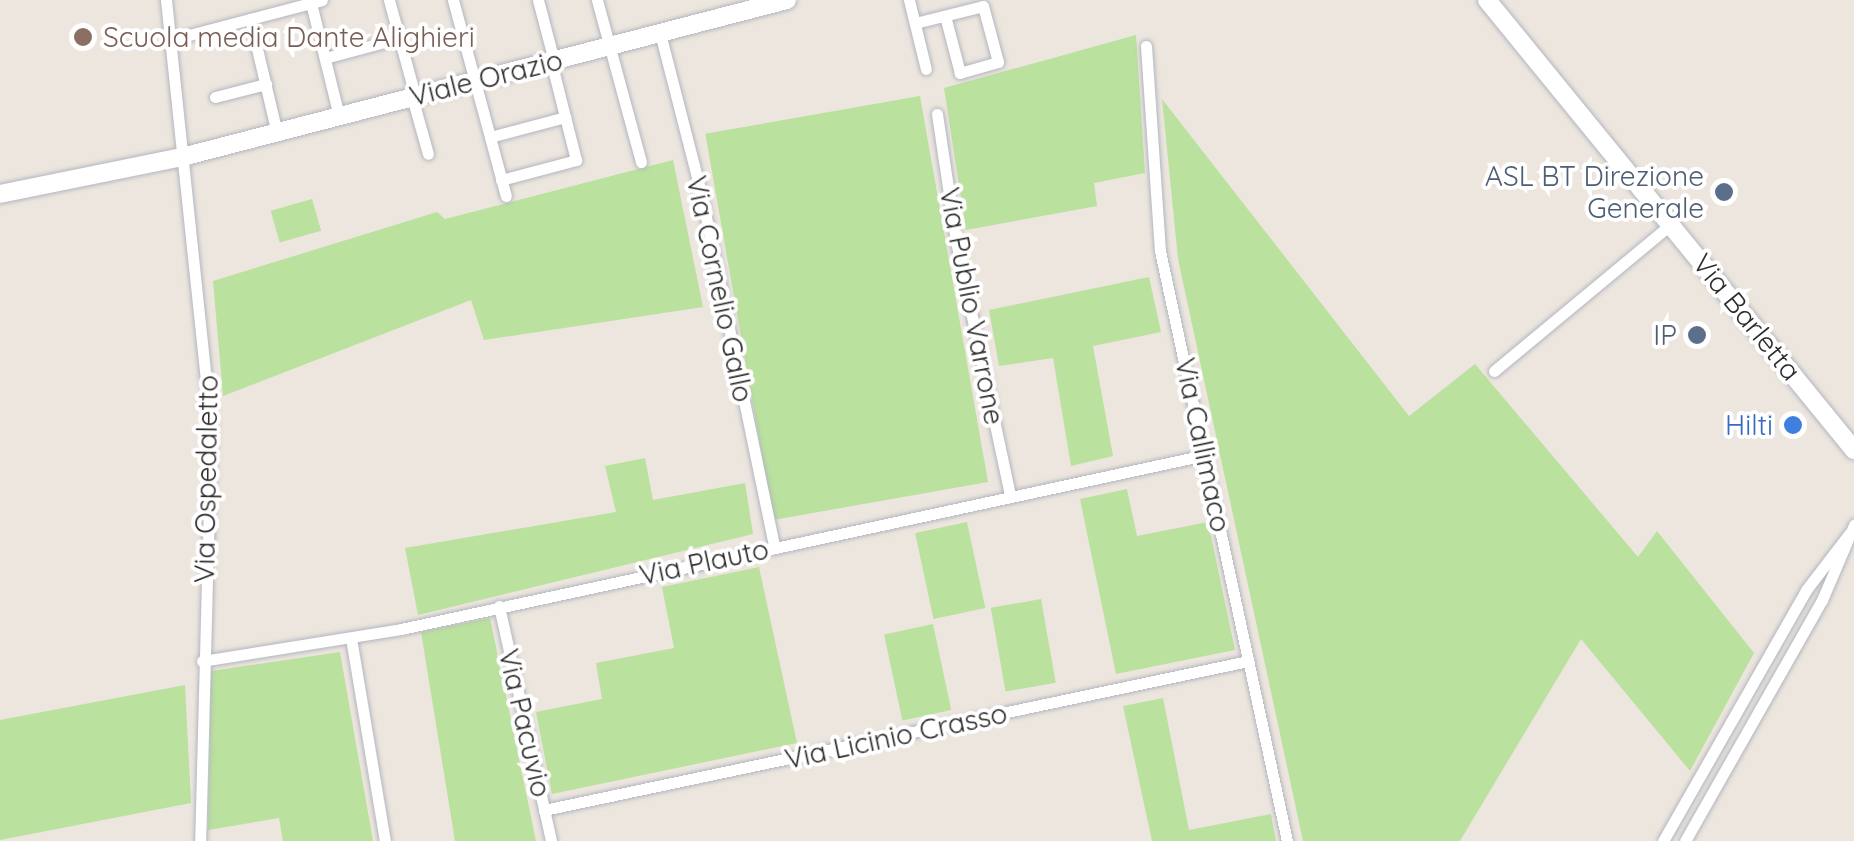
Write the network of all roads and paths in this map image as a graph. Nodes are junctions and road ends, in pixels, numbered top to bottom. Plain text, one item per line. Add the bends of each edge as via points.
1 (166, 0) edge
2 (389, 0) edge
3 (452, 0) edge
4 (538, 0) edge
5 (597, 0) edge
6 (785, 0) edge
7 (909, 0) edge
8 (1487, 0) edge
9 (316, 1) edge
10 (740, 6) edge
11 (946, 16) junction
12 (250, 19) junction
13 (915, 24) junction
14 (660, 33) junction
15 (399, 38) junction
16 (170, 40) junction
17 (609, 46) junction
18 (1146, 46) dead end
19 (325, 58) junction
20 (553, 61) junction
21 (926, 69) dead end
22 (475, 80) junction
23 (266, 84) junction
24 (414, 96) junction
25 (215, 97) dead end
26 (937, 114) dead end
27 (339, 116) junction
28 (565, 117) junction
29 (277, 133) junction
30 (490, 137) junction
31 (428, 154) dead end
32 (186, 156) junction
33 (641, 162) dead end
34 (502, 180) junction
35 (0, 194) edge
36 (506, 196) dead end
37 (1672, 223) junction
38 (1494, 371) dead end
39 (1854, 450) edge
40 (1206, 455) junction
41 (1010, 496) junction
42 (1852, 530) edge
43 (774, 547) junction
44 (499, 606) junction
45 (351, 638) junction
46 (202, 660) junction
47 (1248, 661) junction
48 (544, 810) junction
49 (200, 841) edge
50 (386, 841) edge
51 (551, 841) edge
52 (1287, 841) edge
53 (1662, 841) edge
54 (1685, 841) edge

1 - 16 street, Via Ospedaletto
2 - 15 street
3 - 22 street
4 - 20 street
5 - 17 street
6 - 10 street, Viale Orazio
7 - 13 street
8 - 37 street, Via Barletta
9 - 12 street
9 - 19 street
10 - 14 street, Viale Orazio
11 - 11 street via 984,6 998,62 960,73
11 - 13 street
12 - 16 street
12 - 23 street
13 - 21 street
14 - 17 street, Viale Orazio
14 - 43 street, Via Cornelio Gallo via 701,192
15 - 19 street
15 - 24 street
16 - 32 street, Via Ospedaletto
17 - 20 street, Viale Orazio
17 - 33 street
18 - 40 street, Via Callimaco via 1160,251
19 - 27 street
20 - 22 street, Viale Orazio
20 - 28 street
22 - 24 street, Viale Orazio
22 - 30 street
23 - 25 street
23 - 29 street
24 - 27 street, Viale Orazio
24 - 31 street
26 - 41 street, Via Publio Varrone via 956,241
27 - 29 street, Viale Orazio
28 - 30 street
28 - 34 street via 576,160
29 - 32 street, Viale Orazio
30 - 34 street
32 - 35 street, Viale Orazio
32 - 46 street, Via Ospedaletto via 211,427
34 - 36 street
37 - 38 street
37 - 39 street, Via Barletta
40 - 41 street, Via Plauto
40 - 47 street, Via Callimaco
41 - 43 street, Via Plauto
42 - 53 street via 1806,590
42 - 54 street via 1822,600
43 - 44 street, Via Plauto
44 - 45 street, Via Plauto
44 - 48 street, Via Pacuvio
45 - 46 street, Via Plauto
45 - 50 street
46 - 49 street, Via Ospedaletto
47 - 48 street, Via Licinio Crasso
47 - 52 street, Via Callimaco
48 - 51 street, Via Pacuvio

